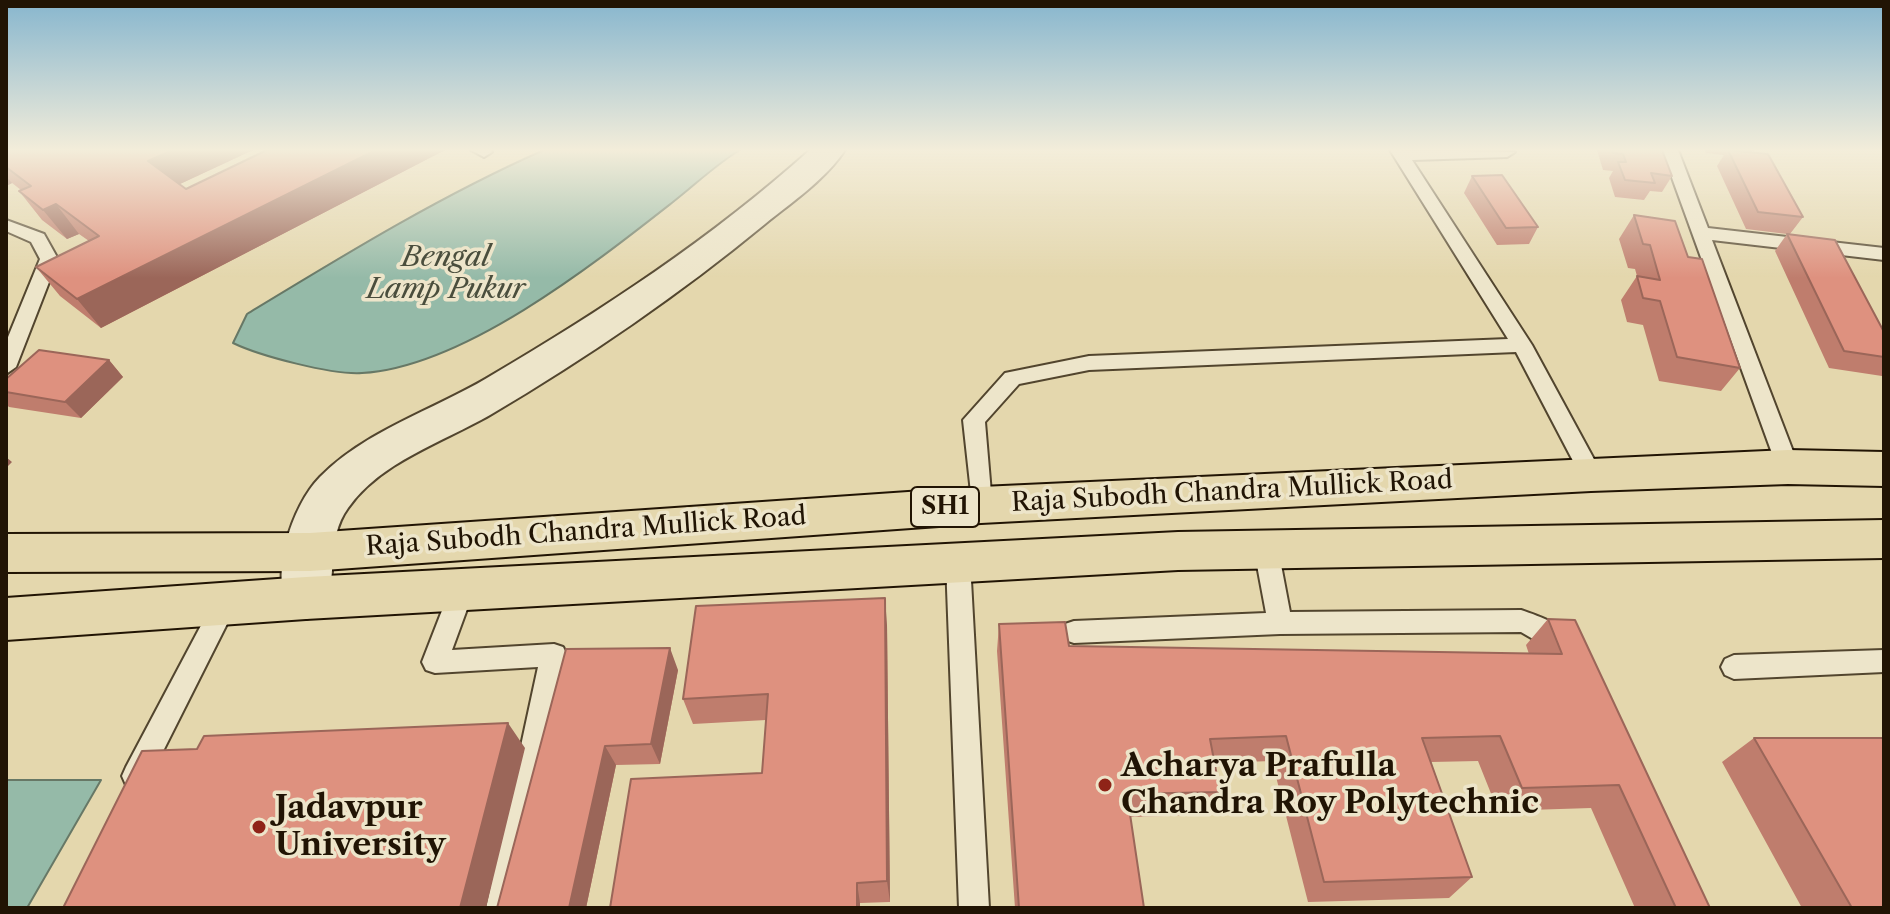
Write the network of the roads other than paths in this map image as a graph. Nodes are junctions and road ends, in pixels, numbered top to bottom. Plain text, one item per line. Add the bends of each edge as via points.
1 (785, 193) edge
2 (1426, 193) edge
3 (1686, 193) edge
4 (6, 225) edge
5 (1701, 233) junction
6 (1884, 254) edge
7 (1522, 345) junction
8 (6, 367) edge
9 (1788, 467) junction
10 (1884, 469) edge
11 (1591, 474) junction
12 (981, 505) junction
13 (1884, 539) edge
14 (1266, 549) junction
15 (310, 552) junction
16 (6, 553) edge
17 (958, 562) junction
18 (462, 590) junction
19 (306, 598) junction
20 (224, 606) junction
21 (6, 619) edge
22 (1280, 623) junction
23 (1074, 632) dead end
24 (1884, 661) edge
25 (1734, 667) dead end
26 (1575, 670) edge
27 (124, 798) edge
28 (501, 908) edge
29 (974, 908) edge

1 - 15 street via 559,353 398,444 350,478 322,509
2 - 7 lane
3 - 5 lane
4 - 8 lane via 38,238 49,259
5 - 6 lane
5 - 9 lane
7 - 11 lane
7 - 12 lane via 1089,363 1012,378 974,420
9 - 10 main road, Raja Subodh Chandra Mullick Road / SH1
9 - 11 main road, Raja Subodh Chandra Mullick Road / SH1
11 - 12 main road, Raja Subodh Chandra Mullick Road / SH1
12 - 15 main road, Raja Subodh Chandra Mullick Road / SH1
13 - 14 main road, Raja Subodh Chandra Mullick Road / SH1
14 - 17 main road, Raja Subodh Chandra Mullick Road / SH1
14 - 22 lane
15 - 16 main road, Raja Subodh Chandra Mullick Road / SH1
15 - 19 street
17 - 18 main road, Raja Subodh Chandra Mullick Road / SH1
17 - 29 lane
18 - 19 main road, Raja Subodh Chandra Mullick Road / SH1
18 - 28 lane via 435,662 554,655
19 - 20 main road, Raja Subodh Chandra Mullick Road / SH1
20 - 21 main road, Raja Subodh Chandra Mullick Road / SH1
20 - 27 lane
22 - 23 lane
22 - 26 lane via 1521,621 1561,642
24 - 25 lane

